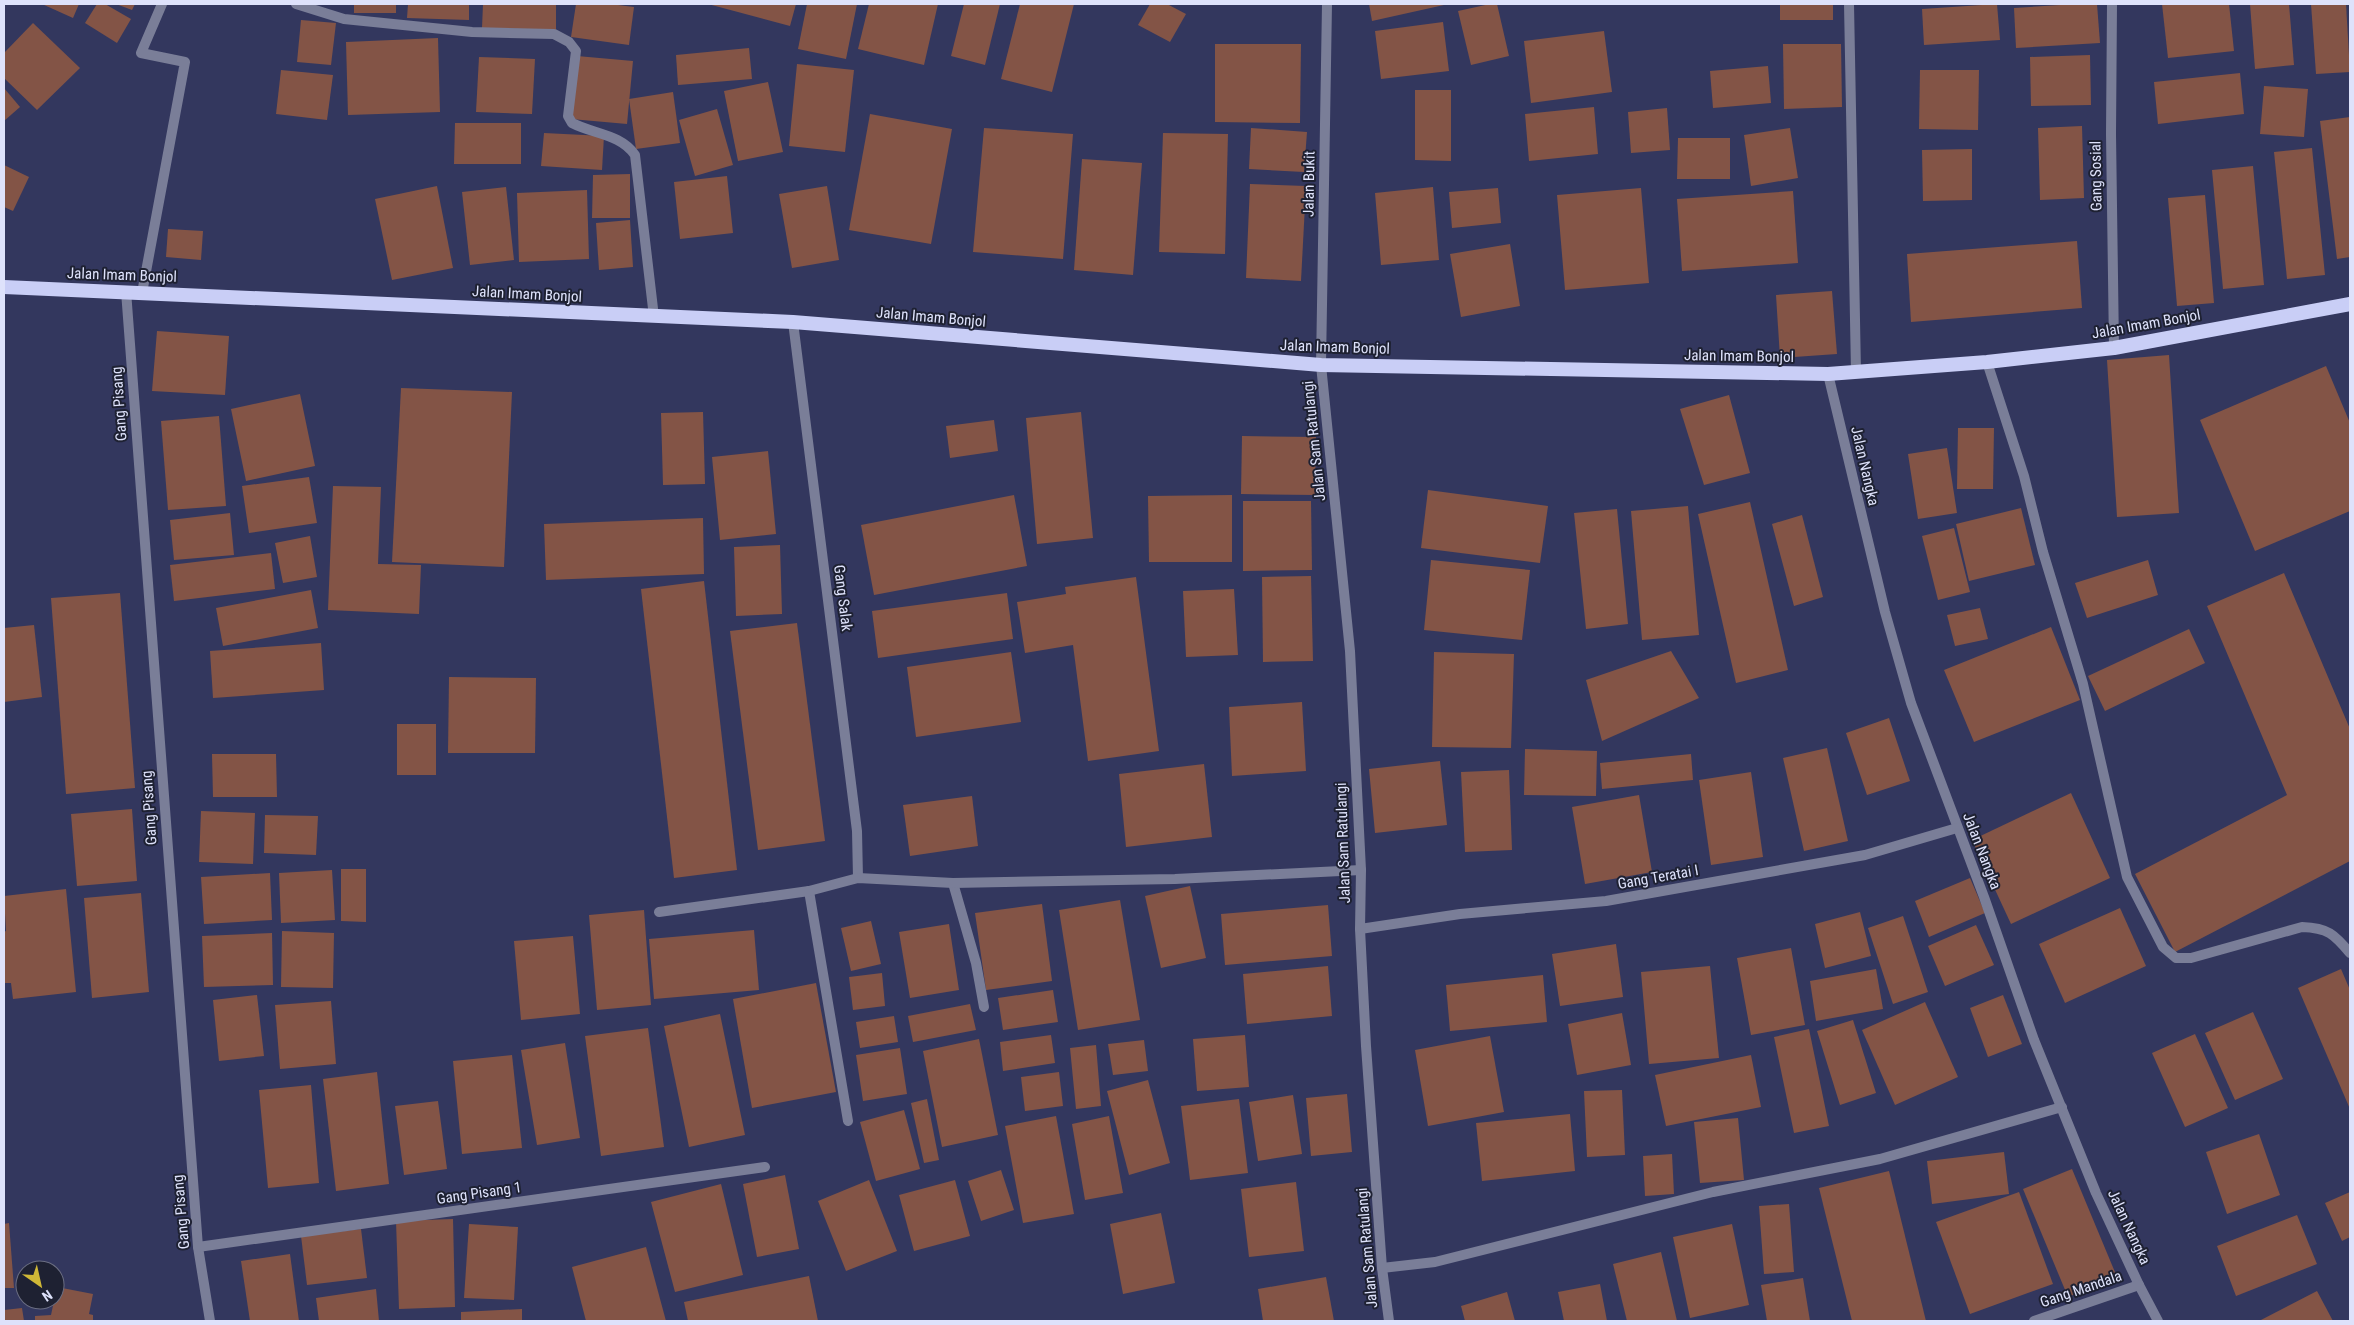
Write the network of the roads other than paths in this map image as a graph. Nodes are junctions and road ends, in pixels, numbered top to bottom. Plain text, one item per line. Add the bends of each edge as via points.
1 (162, 4) edge
2 (296, 4) edge
3 (1327, 4) edge
4 (1848, 4) edge
5 (2112, 4) edge
6 (4, 287) edge
7 (126, 291) junction
8 (142, 292) junction
9 (2350, 304) edge
10 (654, 317) junction
11 (794, 322) junction
12 (2114, 348) junction
13 (1987, 362) junction
14 (1321, 365) junction
15 (1856, 372) junction
16 (1828, 374) junction
17 (1957, 828) junction
18 (1361, 870) junction
19 (858, 878) junction
20 (953, 883) junction
21 (809, 891) junction
22 (659, 912) dead end
23 (1360, 929) junction
24 (2350, 953) edge
25 (984, 1007) dead end
26 (2062, 1107) junction
27 (848, 1121) dead end
28 (765, 1167) dead end
29 (198, 1247) junction
30 (1382, 1268) junction
31 (2138, 1285) junction
32 (210, 1321) edge
33 (1390, 1321) edge
34 (2034, 1321) edge
35 (2158, 1321) edge

1 - 8 street via 141,53 185,62
2 - 10 street via 344,19 472,32 554,34 569,42 576,51 568,116 572,123 619,140 635,155
3 - 14 street, Jalan Bukit
4 - 15 street
5 - 12 street, Gang Sosial
6 - 7 highway, Jalan Imam Bonjol
7 - 8 highway, Jalan Imam Bonjol
7 - 29 street, Gang Pisang
8 - 10 highway, Jalan Imam Bonjol
9 - 12 highway, Jalan Imam Bonjol
10 - 11 highway, Jalan Imam Bonjol
11 - 14 highway, Jalan Imam Bonjol
11 - 19 street, Gang Salak via 857,831
12 - 13 highway, Jalan Imam Bonjol
13 - 15 highway, Jalan Imam Bonjol
13 - 24 street via 2024,476 2042,552 2083,684 2127,877 2163,947 2176,958 2191,958 2302,927 2319,927 2334,935
14 - 16 highway, Jalan Imam Bonjol
14 - 18 street, Jalan Sam Ratulangi via 1350,651
15 - 16 highway, Jalan Imam Bonjol
16 - 17 street, Jalan Nangka via 1885,612 1911,703
17 - 23 street, Gang Teratai I via 1865,854 1606,901 1460,914
17 - 26 street, Jalan Nangka via 2034,1040
18 - 20 street via 1174,879
18 - 23 street, Jalan Sam Ratulangi
19 - 20 street
19 - 21 street
20 - 25 street via 976,963
21 - 22 street
21 - 27 street
23 - 30 street, Jalan Sam Ratulangi
26 - 30 street via 1880,1159 1712,1192 1434,1262
26 - 31 street, Jalan Nangka via 2096,1193
28 - 29 street, Gang Pisang 1
29 - 32 street, Gang Pisang
30 - 33 street, Jalan Sam Ratulangi
31 - 34 street, Gang Mandala
31 - 35 street, Jalan Nangka

